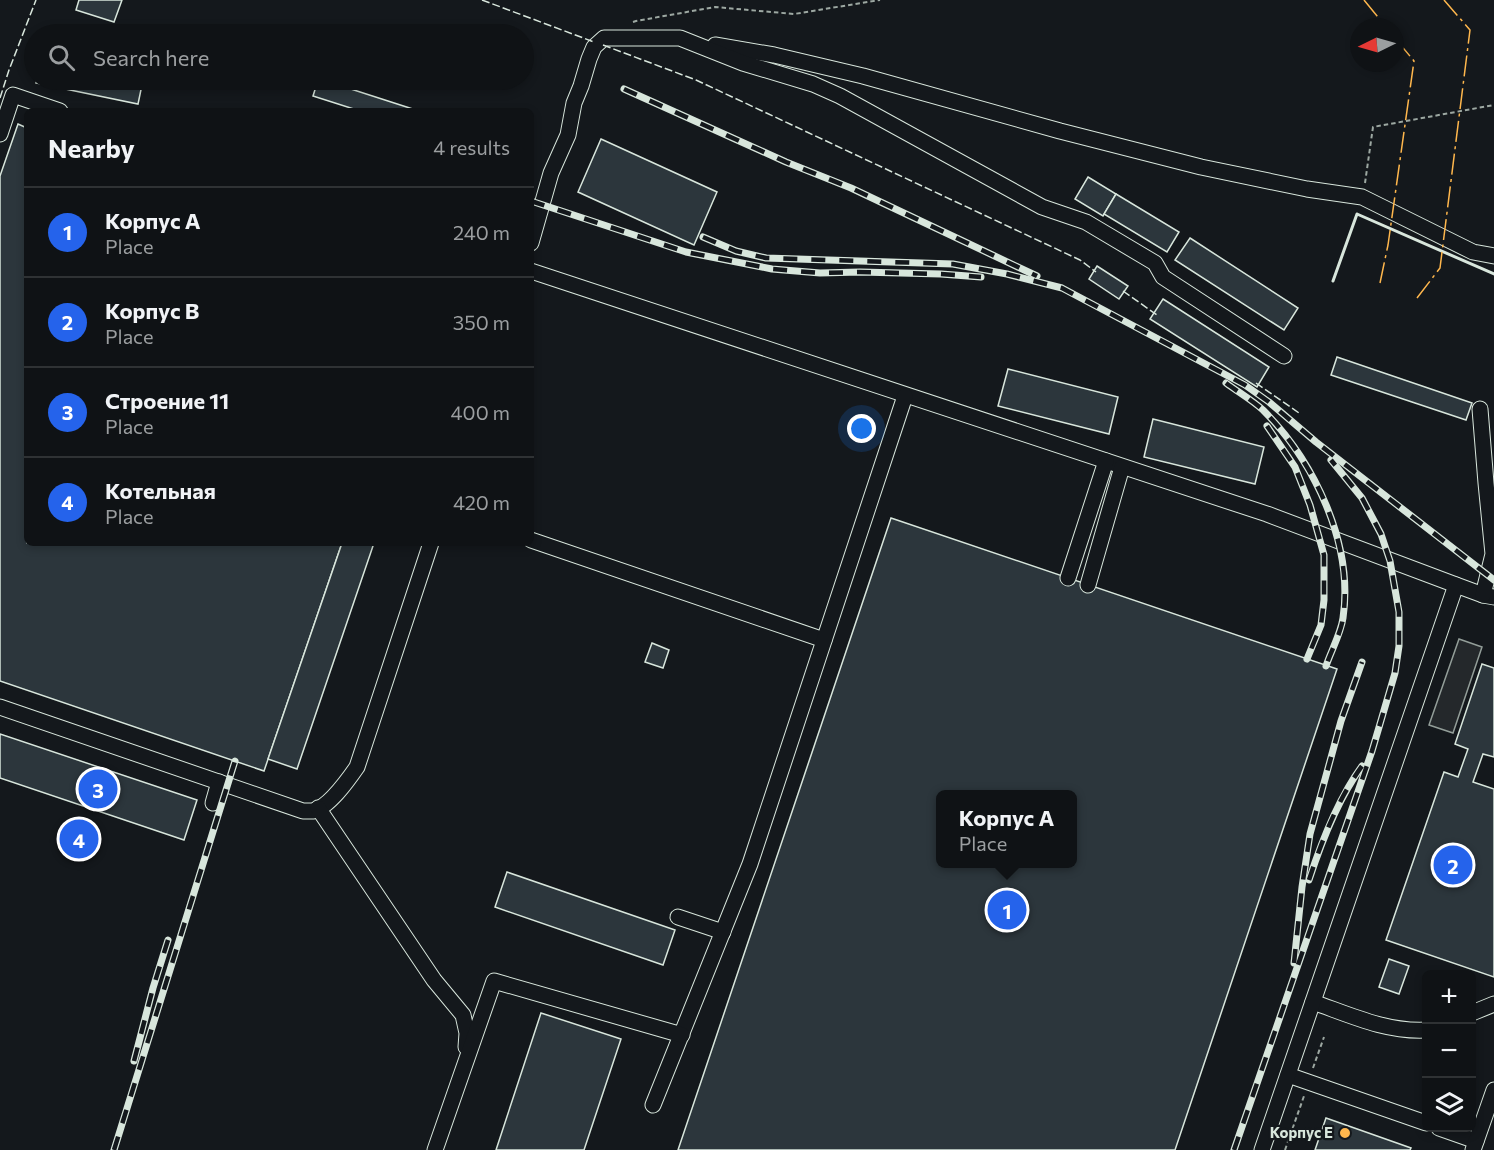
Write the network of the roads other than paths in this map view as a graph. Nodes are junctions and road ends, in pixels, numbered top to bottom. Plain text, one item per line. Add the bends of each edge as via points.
1 (680, 38) junction
2 (51, 108) edge
3 (0, 134) edge
4 (534, 233) edge
5 (1494, 256) edge
6 (534, 272) edge
7 (1284, 357) dead end
8 (905, 396) junction
9 (1480, 409) dead end
10 (1106, 461) junction
11 (1122, 467) junction
12 (534, 541) edge
13 (430, 546) edge
14 (1068, 578) dead end
15 (1088, 585) dead end
16 (1456, 585) junction
17 (1489, 596) edge
18 (824, 640) junction
19 (0, 707) edge
20 (219, 782) junction
21 (213, 803) dead end
22 (318, 808) junction
23 (678, 917) dead end
24 (723, 932) junction
25 (1313, 1002) junction
26 (1494, 1004) edge
27 (1476, 1011) edge
28 (1422, 1030) edge
29 (682, 1035) junction
30 (464, 1068) junction
31 (1288, 1075) junction
32 (1494, 1090) edge
33 (653, 1106) dead end
34 (1422, 1122) edge
35 (1447, 1132) edge
36 (1475, 1145) edge
37 (435, 1150) edge
38 (1262, 1150) edge

1 - 4 lane via 604,38 594,48
1 - 5 lane via 863,76 1201,167 1362,197 1473,252
1 - 7 lane via 831,92 1042,207 1086,222 1155,263 1163,277
2 - 3 lane via 13,95
6 - 8 lane
8 - 10 lane
8 - 18 lane
9 - 17 lane via 1493,554
10 - 11 lane
10 - 14 lane
11 - 15 lane
11 - 16 lane via 1266,514
12 - 18 lane
13 - 22 lane via 357,767 345,785
16 - 17 lane
16 - 25 lane
18 - 24 lane via 750,864
19 - 20 lane
20 - 21 lane
20 - 22 lane via 303,811
22 - 30 lane via 434,980 463,1015 467,1033
23 - 24 lane
24 - 29 lane
25 - 28 lane via 1385,1027
25 - 31 lane
26 - 27 lane
29 - 30 lane via 494,981
29 - 33 lane
30 - 37 lane
31 - 34 lane
31 - 38 lane
32 - 36 lane
35 - 36 lane

